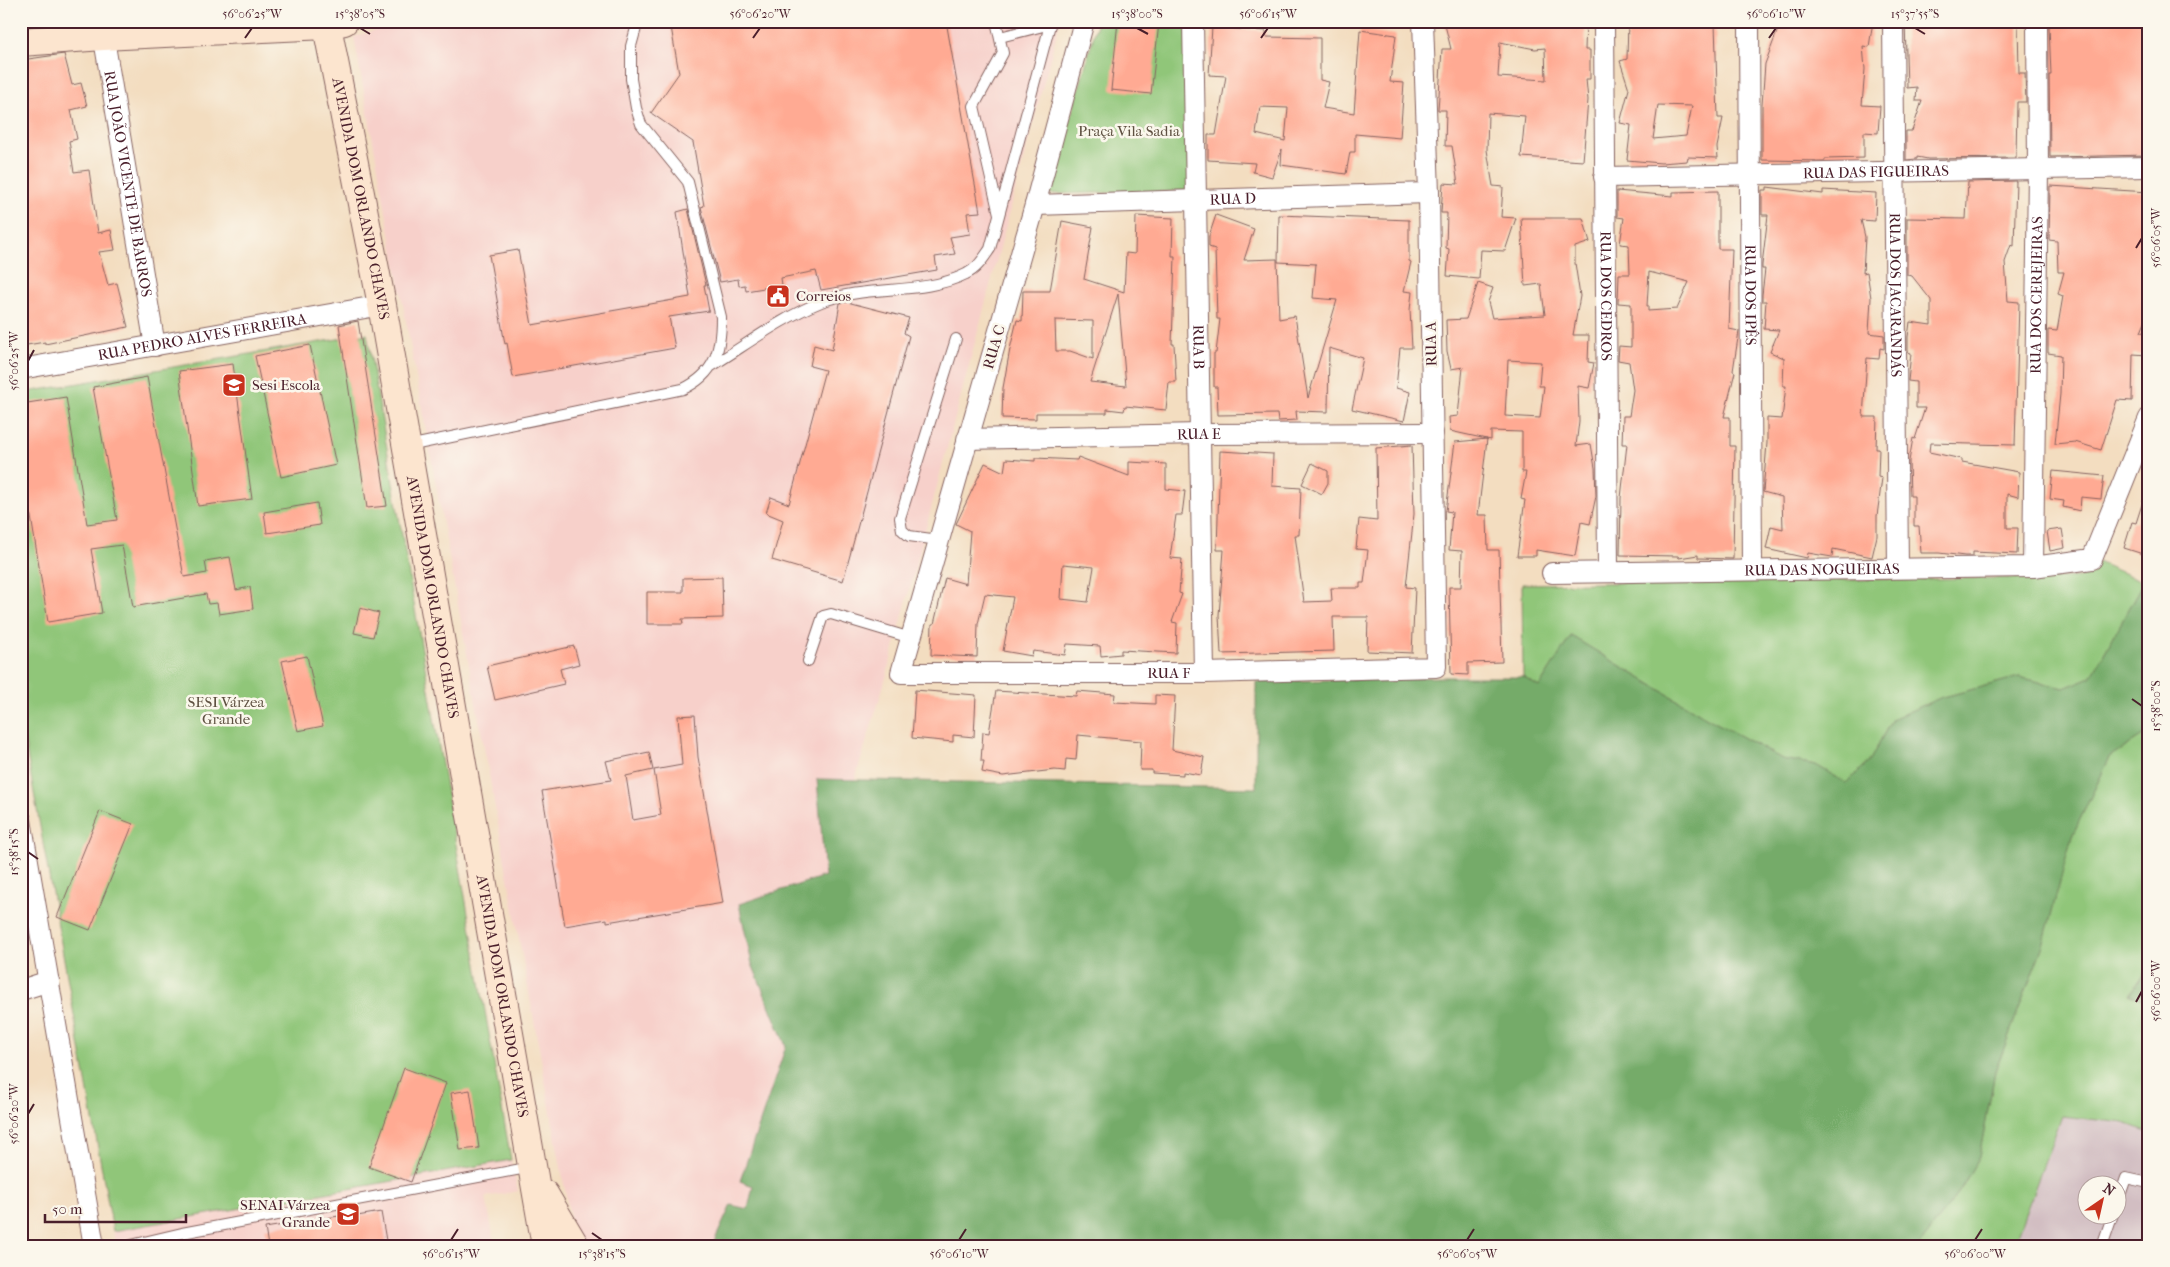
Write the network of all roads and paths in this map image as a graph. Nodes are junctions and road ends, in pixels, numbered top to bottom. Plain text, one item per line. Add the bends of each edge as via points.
1 (638, 21) edge
2 (996, 21) edge
3 (1084, 21) edge
4 (1193, 21) edge
5 (1423, 21) edge
6 (1604, 21) edge
7 (1749, 21) edge
8 (1893, 21) edge
9 (2037, 21) edge
10 (1051, 22) edge
11 (332, 23) edge
12 (102, 29) edge
13 (1000, 37) junction
14 (21, 42) edge
15 (2149, 167) edge
16 (2038, 169) junction
17 (1751, 173) junction
18 (1896, 173) junction
19 (1604, 176) junction
20 (1429, 193) junction
21 (1197, 200) junction
22 (1035, 205) junction
23 (999, 215) junction
24 (382, 305) junction
25 (956, 339) dead end
26 (155, 346) junction
27 (709, 368) junction
28 (21, 369) edge
29 (2149, 418) edge
30 (1433, 433) junction
31 (1200, 434) junction
32 (967, 439) junction
33 (407, 446) junction
34 (939, 540) junction
35 (2033, 567) junction
36 (1898, 568) junction
37 (1752, 569) junction
38 (1608, 571) junction
39 (1552, 572) dead end
40 (911, 638) junction
41 (808, 661) dead end
42 (1436, 667) joint
43 (1204, 672) junction
44 (902, 673) joint
45 (21, 820) edge
46 (49, 981) junction
47 (21, 990) edge
48 (534, 1171) junction
49 (2128, 1178) edge
50 (2149, 1182) edge
51 (2110, 1224) edge
52 (131, 1245) edge
53 (94, 1246) edge
54 (546, 1246) edge
55 (575, 1246) edge
56 (2102, 1246) edge

1 - 27 lane via 631,46 631,79 636,108 641,124 688,182 721,317 717,352
2 - 13 lane
3 - 22 street, RUA C
4 - 21 street, RUA B
5 - 20 street, RUA A
6 - 19 street, RUA DOS CEDROS
7 - 17 street, RUA DOS IPÊS
8 - 18 street, RUA DOS JACARANDÁS
9 - 16 street, RUA DOS CEREJEIRAS
10 - 13 lane
10 - 23 lane
11 - 12 main road
11 - 24 main road, AVENIDA DOM ORLANDO CHAVES
12 - 14 main road
12 - 26 street, RUA JOÃO VICENTE DE BARROS
13 - 23 lane via 1003,54 974,106
15 - 16 street, RUA DAS FIGUEIRAS
16 - 18 street, RUA DAS FIGUEIRAS
16 - 35 street, RUA DOS CEREJEIRAS
17 - 18 street, RUA DAS FIGUEIRAS
17 - 19 street, RUA DAS FIGUEIRAS
17 - 37 street, RUA DOS IPÊS
18 - 36 street, RUA DOS JACARANDÁS
19 - 38 street, RUA DOS CEDROS
20 - 21 street, RUA D
20 - 30 street, RUA A
21 - 22 street, RUA D
21 - 31 street, RUA B
22 - 32 street, RUA C
23 - 27 lane via 990,249 967,273 937,283 823,301 787,318
24 - 26 street, RUA PEDRO ALVES FERREIRA
24 - 33 main road, AVENIDA DOM ORLANDO CHAVES
25 - 34 lane via 900,518 902,530 909,536
26 - 28 street, RUA PEDRO ALVES FERREIRA
27 - 33 lane via 699,381 683,388
29 - 35 street, RUA DAS NOGUEIRAS via 2092,559
30 - 31 street, RUA E
30 - 42 street, RUA A
31 - 32 street, RUA E
31 - 43 street, RUA B
32 - 34 street, RUA C
33 - 48 main road, AVENIDA DOM ORLANDO CHAVES
34 - 40 street, RUA C
35 - 36 street, RUA DAS NOGUEIRAS
36 - 37 street, RUA DAS NOGUEIRAS
37 - 38 street, RUA DAS NOGUEIRAS
38 - 39 street, RUA DAS NOGUEIRAS
40 - 41 lane via 828,614 823,616
40 - 44 street, RUA C
42 - 43 street, RUA F
43 - 44 street, RUA F
45 - 46 street
46 - 47 street
46 - 53 street
48 - 52 lane
48 - 54 main road, AVENIDA DOM ORLANDO CHAVES
48 - 55 main road, AVENIDA DOM ORLANDO CHAVES
49 - 50 lane
51 - 56 lane

